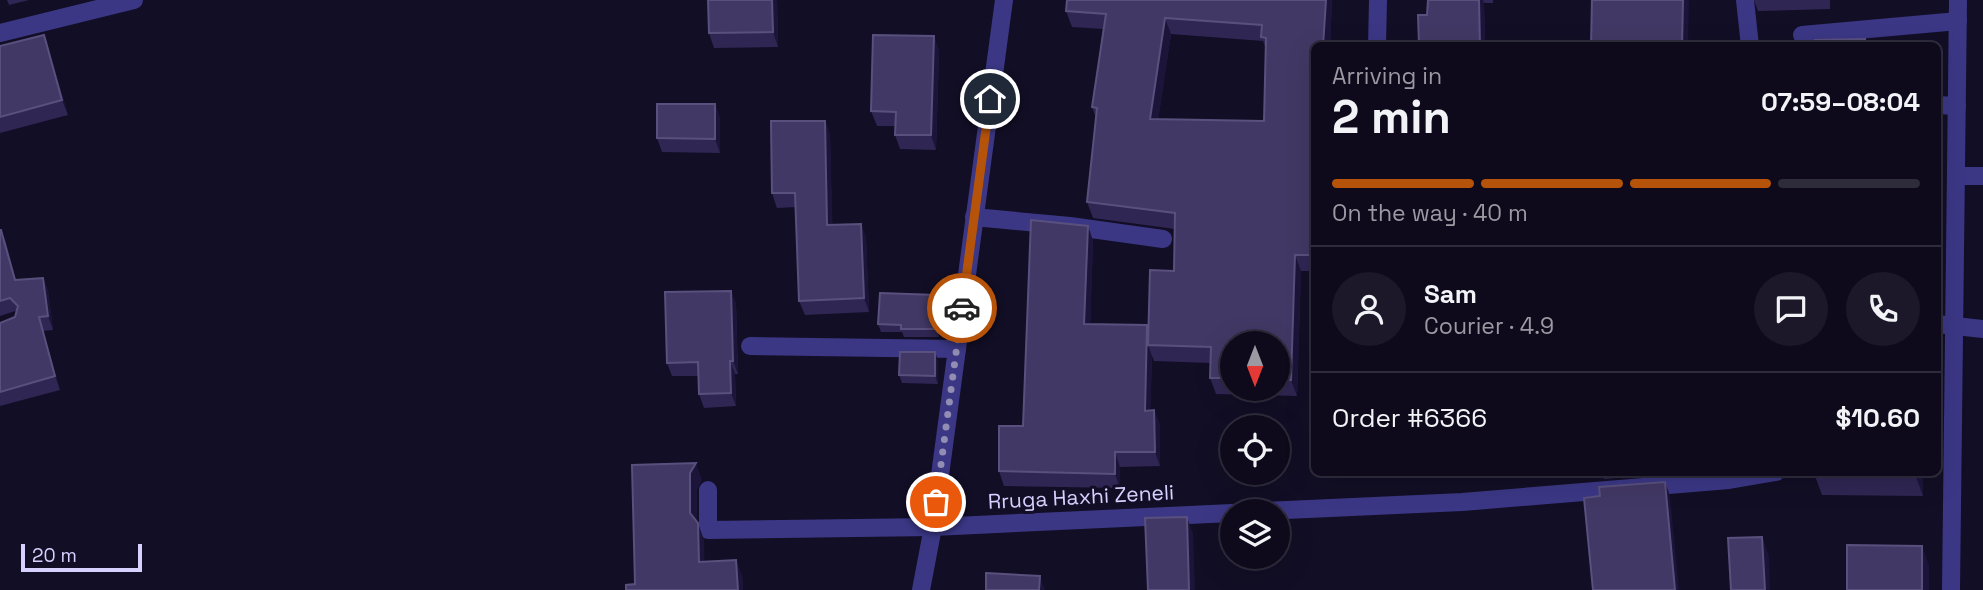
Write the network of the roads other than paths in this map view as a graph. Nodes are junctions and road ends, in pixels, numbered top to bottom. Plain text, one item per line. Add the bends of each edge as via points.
1 (134, 0) edge
2 (1004, 0) edge
3 (1378, 0) edge
4 (1745, 0) edge
5 (1958, 0) edge
6 (1958, 21) junction
7 (0, 33) edge
8 (1802, 34) dead end
9 (1377, 42) edge
10 (1750, 42) edge
11 (1941, 105) edge
12 (1957, 106) junction
13 (1956, 176) junction
14 (1983, 176) edge
15 (974, 217) junction
16 (1163, 239) dead end
17 (1946, 324) edge
18 (1983, 329) edge
19 (750, 346) dead end
20 (957, 349) junction
21 (1752, 476) edge
22 (708, 490) dead end
23 (1290, 510) edge
24 (1220, 514) edge
25 (933, 527) junction
26 (921, 590) edge
27 (1951, 590) edge

1 - 7 street
2 - 15 street
3 - 9 street
4 - 10 street
5 - 6 street
6 - 8 street
6 - 12 street
11 - 12 street
12 - 13 street
13 - 14 street
13 - 17 street
15 - 16 street
15 - 20 street
17 - 18 street
17 - 27 street
19 - 20 street
20 - 25 street
21 - 23 street via 1462,502
22 - 25 street, Rruga Haxhi Zeneli via 708,530
24 - 25 street, Rruga Haxhi Zeneli
25 - 26 street

